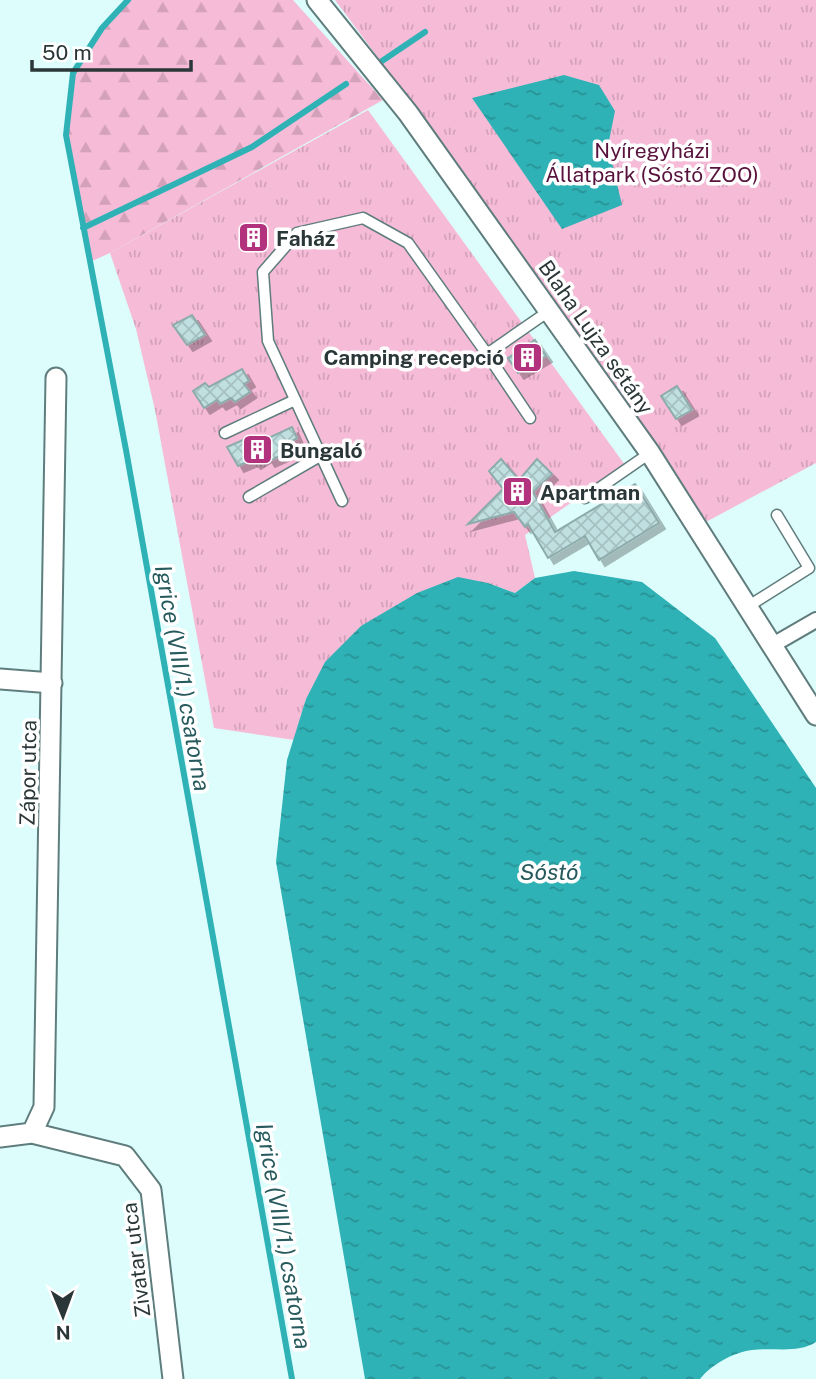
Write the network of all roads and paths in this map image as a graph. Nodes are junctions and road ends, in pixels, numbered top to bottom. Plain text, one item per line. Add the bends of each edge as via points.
1 (317, 0) edge
2 (549, 311) junction
3 (487, 354) junction
4 (56, 378) dead end
5 (295, 400) junction
6 (530, 418) dead end
7 (225, 433) dead end
8 (650, 453) junction
9 (320, 456) junction
10 (249, 497) dead end
11 (585, 498) dead end
12 (342, 501) dead end
13 (777, 515) dead end
14 (747, 607) junction
15 (816, 620) edge
16 (771, 646) junction
17 (0, 679) edge
18 (52, 682) junction
19 (816, 715) edge
20 (32, 1133) junction
21 (0, 1137) edge
22 (173, 1379) edge

1 - 2 street, Blaha Lujza sétány via 408,113
2 - 3 lane
2 - 8 street, Blaha Lujza sétány
3 - 5 lane via 408,243 363,218 297,233 263,272 268,341
3 - 6 lane
4 - 18 street, Zápor utca
5 - 7 lane
5 - 9 lane
8 - 11 lane
8 - 14 street, Blaha Lujza sétány
9 - 10 lane
9 - 12 lane
13 - 14 lane via 809,568
14 - 16 street, Blaha Lujza sétány
15 - 16 street
16 - 19 street, Blaha Lujza sétány
17 - 18 street
18 - 20 street, Zápor utca via 44,1107
20 - 21 street
20 - 22 street, Zivatar utca via 125,1156 151,1191

